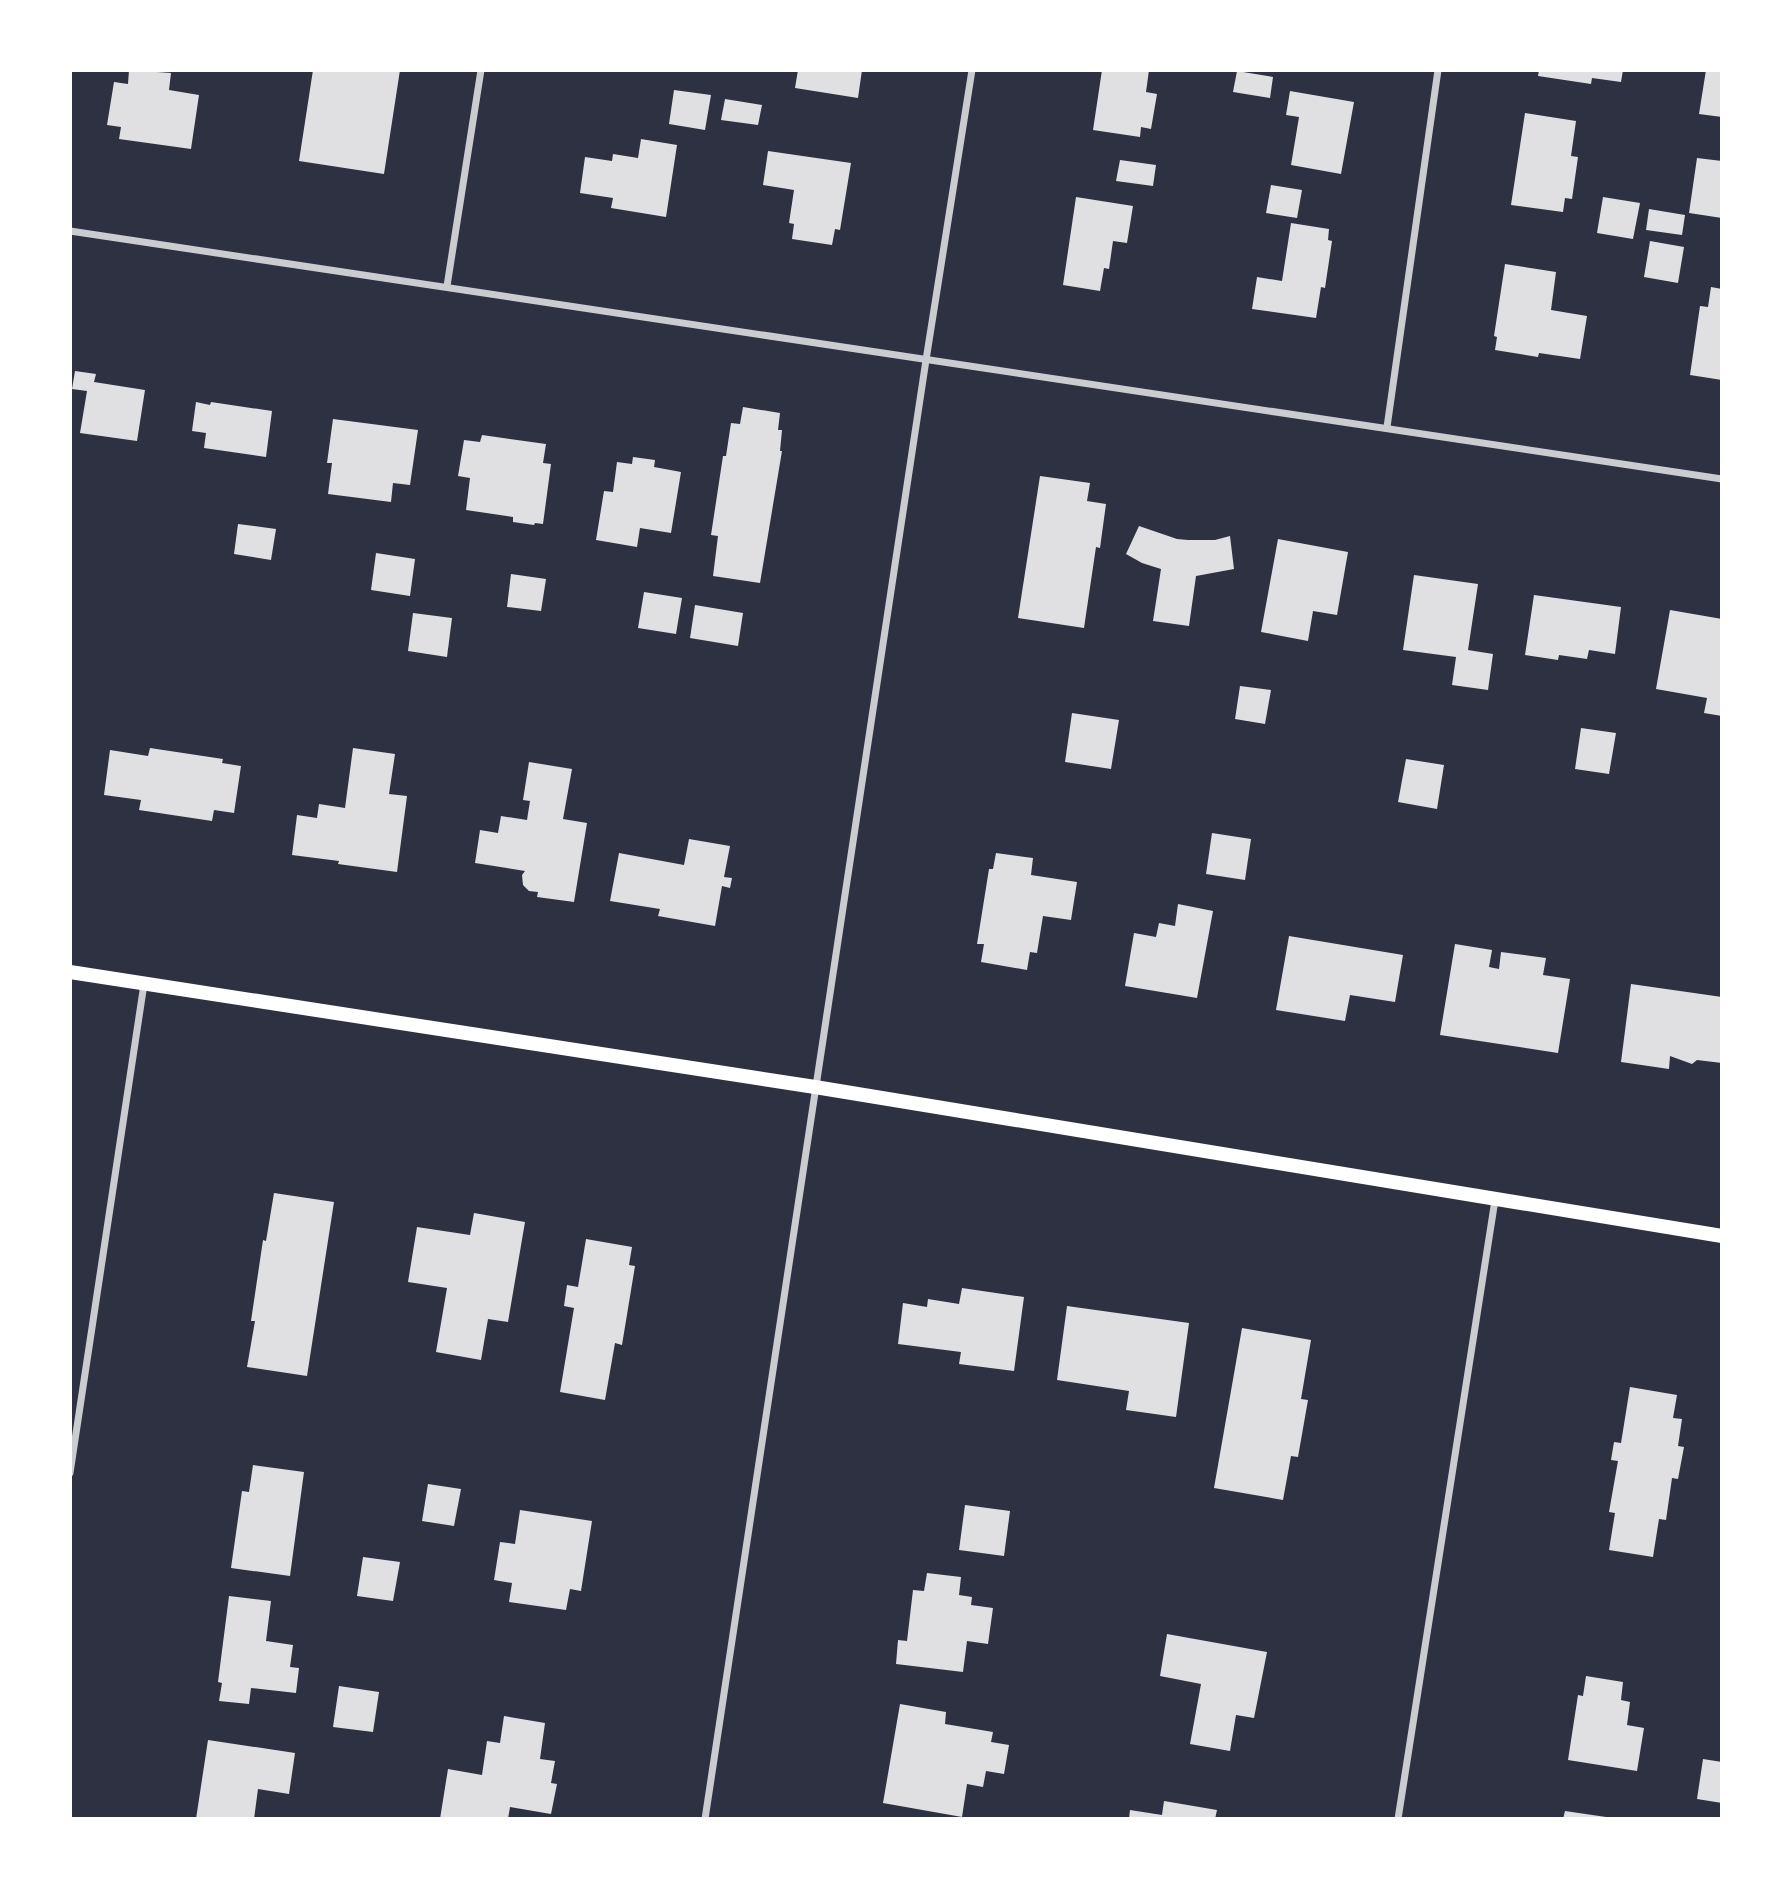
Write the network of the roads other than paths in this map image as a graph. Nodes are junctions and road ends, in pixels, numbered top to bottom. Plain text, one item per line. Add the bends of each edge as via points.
1 (481, 70) edge
2 (972, 70) edge
3 (1438, 70) edge
4 (70, 231) edge
5 (447, 286) junction
6 (926, 359) junction
7 (1387, 427) junction
8 (1722, 479) edge
9 (70, 972) edge
10 (144, 984) junction
11 (815, 1087) junction
12 (1495, 1200) junction
13 (1722, 1236) edge
14 (70, 1473) edge
15 (705, 1819) edge
16 (1398, 1819) edge

1 - 5 street
2 - 6 street
3 - 7 street
4 - 5 street
5 - 6 street
6 - 7 street
6 - 11 street
7 - 8 street
9 - 10 main road
10 - 11 main road
10 - 14 street
11 - 12 main road
11 - 15 street
12 - 13 main road
12 - 16 street

